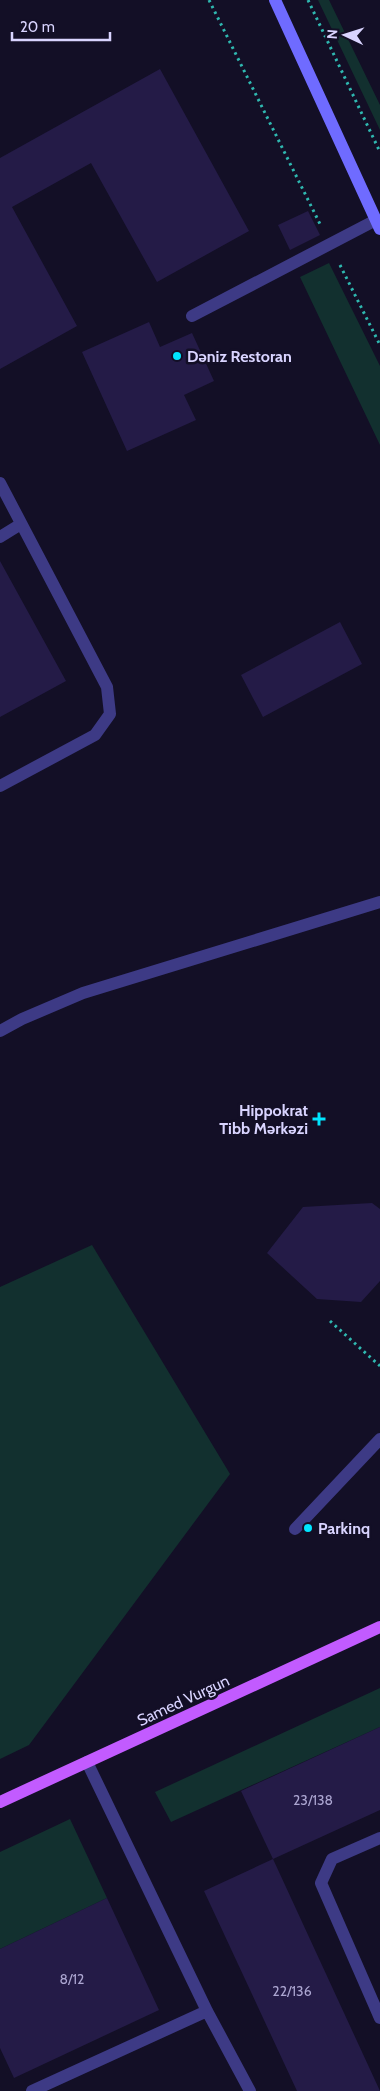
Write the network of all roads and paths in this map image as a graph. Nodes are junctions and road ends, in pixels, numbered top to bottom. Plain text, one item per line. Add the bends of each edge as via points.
1 (209, 0) edge
2 (274, 0) edge
3 (308, 0) edge
4 (380, 152) edge
5 (378, 225) edge
6 (324, 231) dead end
7 (336, 257) dead end
8 (192, 316) dead end
9 (380, 345) edge
10 (0, 483) edge
11 (22, 524) junction
12 (0, 537) edge
13 (0, 786) edge
14 (380, 902) edge
15 (0, 1031) edge
16 (330, 1321) dead end
17 (380, 1366) edge
18 (380, 1439) edge
19 (295, 1529) dead end
20 (380, 1627) edge
21 (88, 1762) junction
22 (0, 1802) edge
23 (380, 1838) edge
24 (207, 2010) junction
25 (380, 2018) edge
26 (32, 2091) edge
27 (250, 2091) edge

1 - 6 path
2 - 5 street
3 - 4 path
5 - 8 lane
7 - 9 path
10 - 11 lane
11 - 12 lane
11 - 13 lane via 106,687 110,714 95,735
14 - 15 lane via 84,994
16 - 17 path
18 - 19 lane
20 - 21 main road, Samed Vurgun
21 - 22 main road, Samed Vurgun
21 - 24 lane
23 - 25 lane via 332,1859 321,1883
24 - 26 lane
24 - 27 lane

